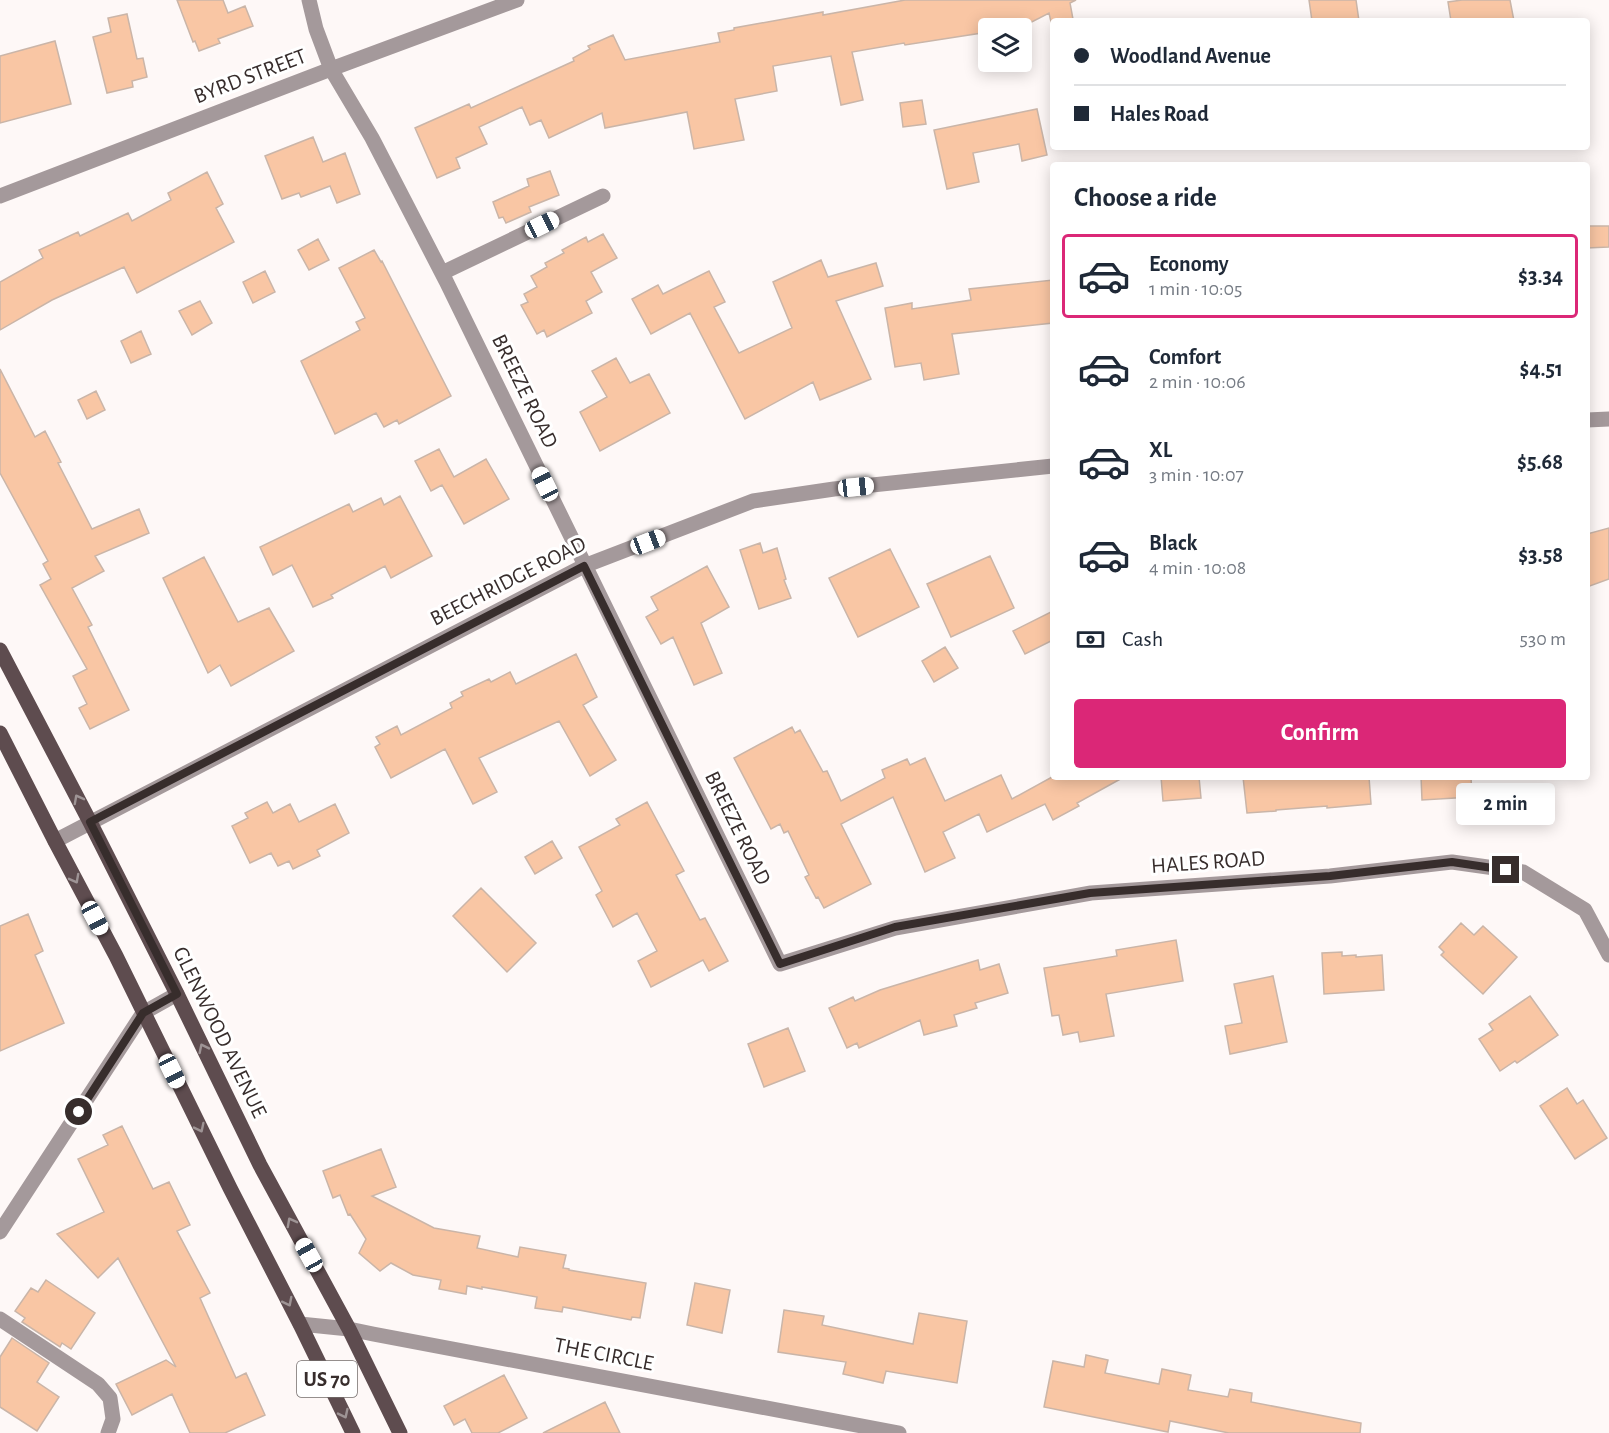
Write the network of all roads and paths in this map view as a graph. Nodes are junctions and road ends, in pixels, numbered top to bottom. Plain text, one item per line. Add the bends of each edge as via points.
1 (309, 0) edge
2 (517, 0) edge
3 (331, 69) junction
4 (0, 196) edge
5 (603, 196) dead end
6 (442, 273) junction
7 (1609, 419) edge
8 (1590, 420) edge
9 (1050, 466) edge
10 (584, 566) junction
11 (0, 650) edge
12 (0, 733) edge
13 (90, 822) junction
14 (55, 841) junction
15 (1609, 956) edge
16 (780, 964) joint
17 (177, 994) junction
18 (143, 1013) junction
19 (0, 1232) edge
20 (0, 1319) edge
21 (300, 1324) junction
22 (349, 1329) junction
23 (108, 1433) edge
24 (353, 1433) edge
25 (400, 1433) edge
26 (899, 1433) edge

1 - 3 street, BREEZE ROAD
2 - 3 street, BYRD STREET
3 - 4 street, BYRD STREET
3 - 6 street, BREEZE ROAD via 372,138
5 - 6 street
6 - 10 street, BREEZE ROAD
7 - 8 street
9 - 10 street, BEECHRIDGE ROAD via 753,501
10 - 13 street, BEECHRIDGE ROAD
10 - 16 street, BREEZE ROAD
13 -> 11 main road, GLENWOOD AVENUE / US 70
12 - 14 main road, US 70
13 - 14 street, BEECHRIDGE ROAD
13 - 17 main road, GLENWOOD AVENUE / US 70
14 -> 18 main road, US 70
15 - 16 street, HALES ROAD via 1585,910 1523,872 1452,862 1330,876 1090,893 895,927
17 - 18 street
22 -> 17 main road, GLENWOOD AVENUE / US 70 via 260,1166
18 - 19 street
18 -> 21 main road, US 70
20 - 23 street via 98,1383 110,1398 112,1419
21 - 22 street, THE CIRCLE
21 -> 24 main road, US 70
22 - 25 main road, GLENWOOD AVENUE / US 70
22 - 26 street, THE CIRCLE

